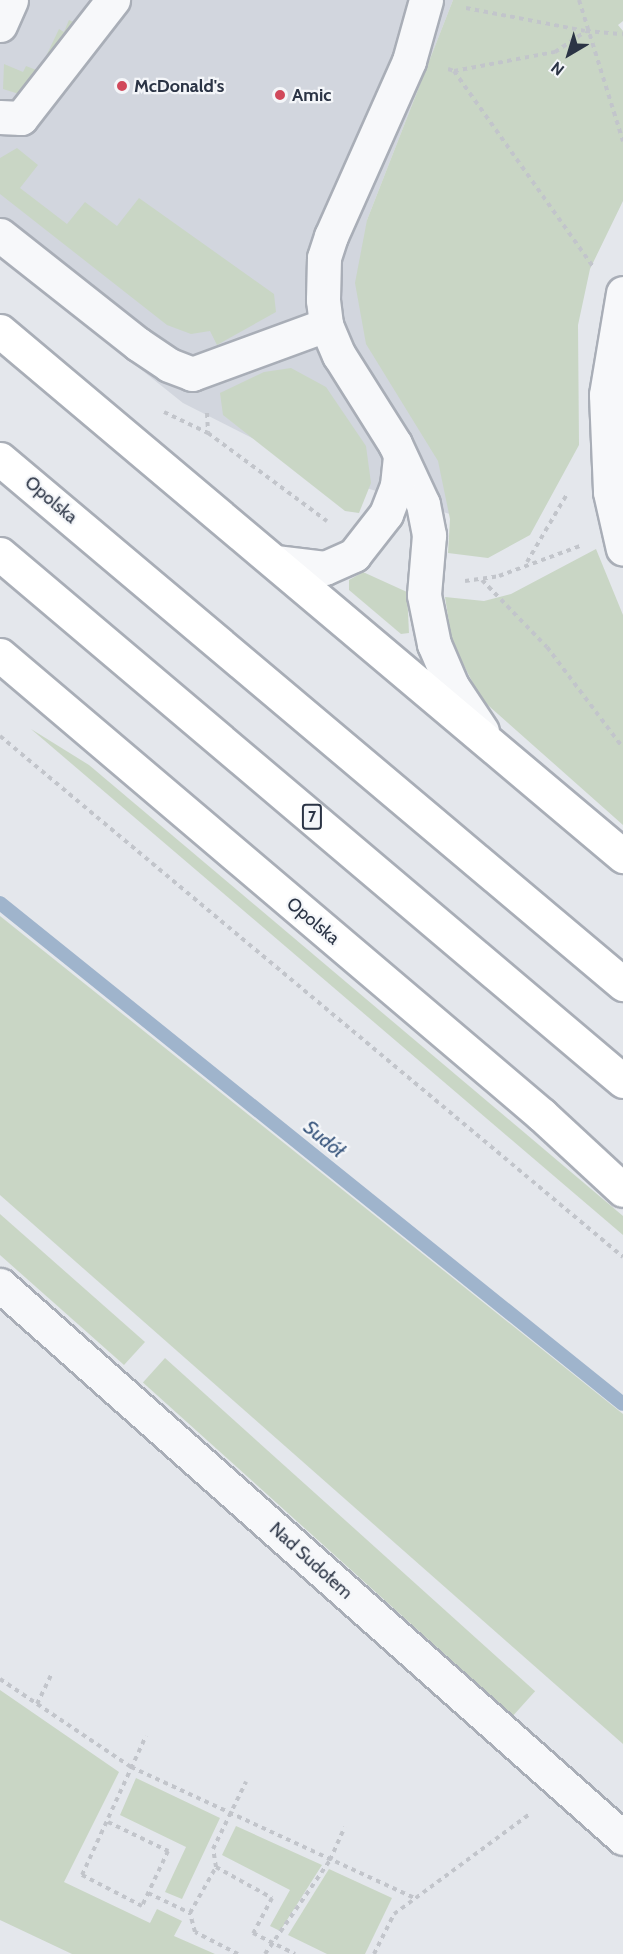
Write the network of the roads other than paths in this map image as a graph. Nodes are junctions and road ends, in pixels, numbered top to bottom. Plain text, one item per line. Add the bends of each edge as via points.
1 (11, 0) edge
2 (113, 0) edge
3 (427, 0) edge
4 (0, 25) edge
5 (0, 117) edge
6 (0, 236) edge
7 (621, 298) edge
8 (326, 325) junction
9 (0, 331) edge
10 (400, 456) junction
11 (0, 459) edge
12 (620, 539) edge
13 (0, 554) edge
14 (277, 562) junction
15 (0, 655) edge
16 (496, 747) junction
17 (623, 856) edge
18 (623, 984) edge
19 (623, 1081) edge
20 (623, 1190) edge
21 (0, 1284) edge
22 (623, 1838) edge

1 - 4 street
2 - 5 street via 21,118
3 - 8 street via 409,61 331,236 322,277
6 - 8 street via 138,344 169,366 192,374
7 - 12 street via 606,395 606,449
8 - 10 street
9 - 14 main road
10 - 14 street via 397,485 386,514 354,555 325,568
10 - 16 street via 427,515 424,595 434,644 471,718
11 - 18 main road, Opolska
13 - 19 main road, 7
14 - 16 main road
15 - 20 main road, Opolska via 542,1115
16 - 17 main road
21 - 22 street, Nad Sudołem

